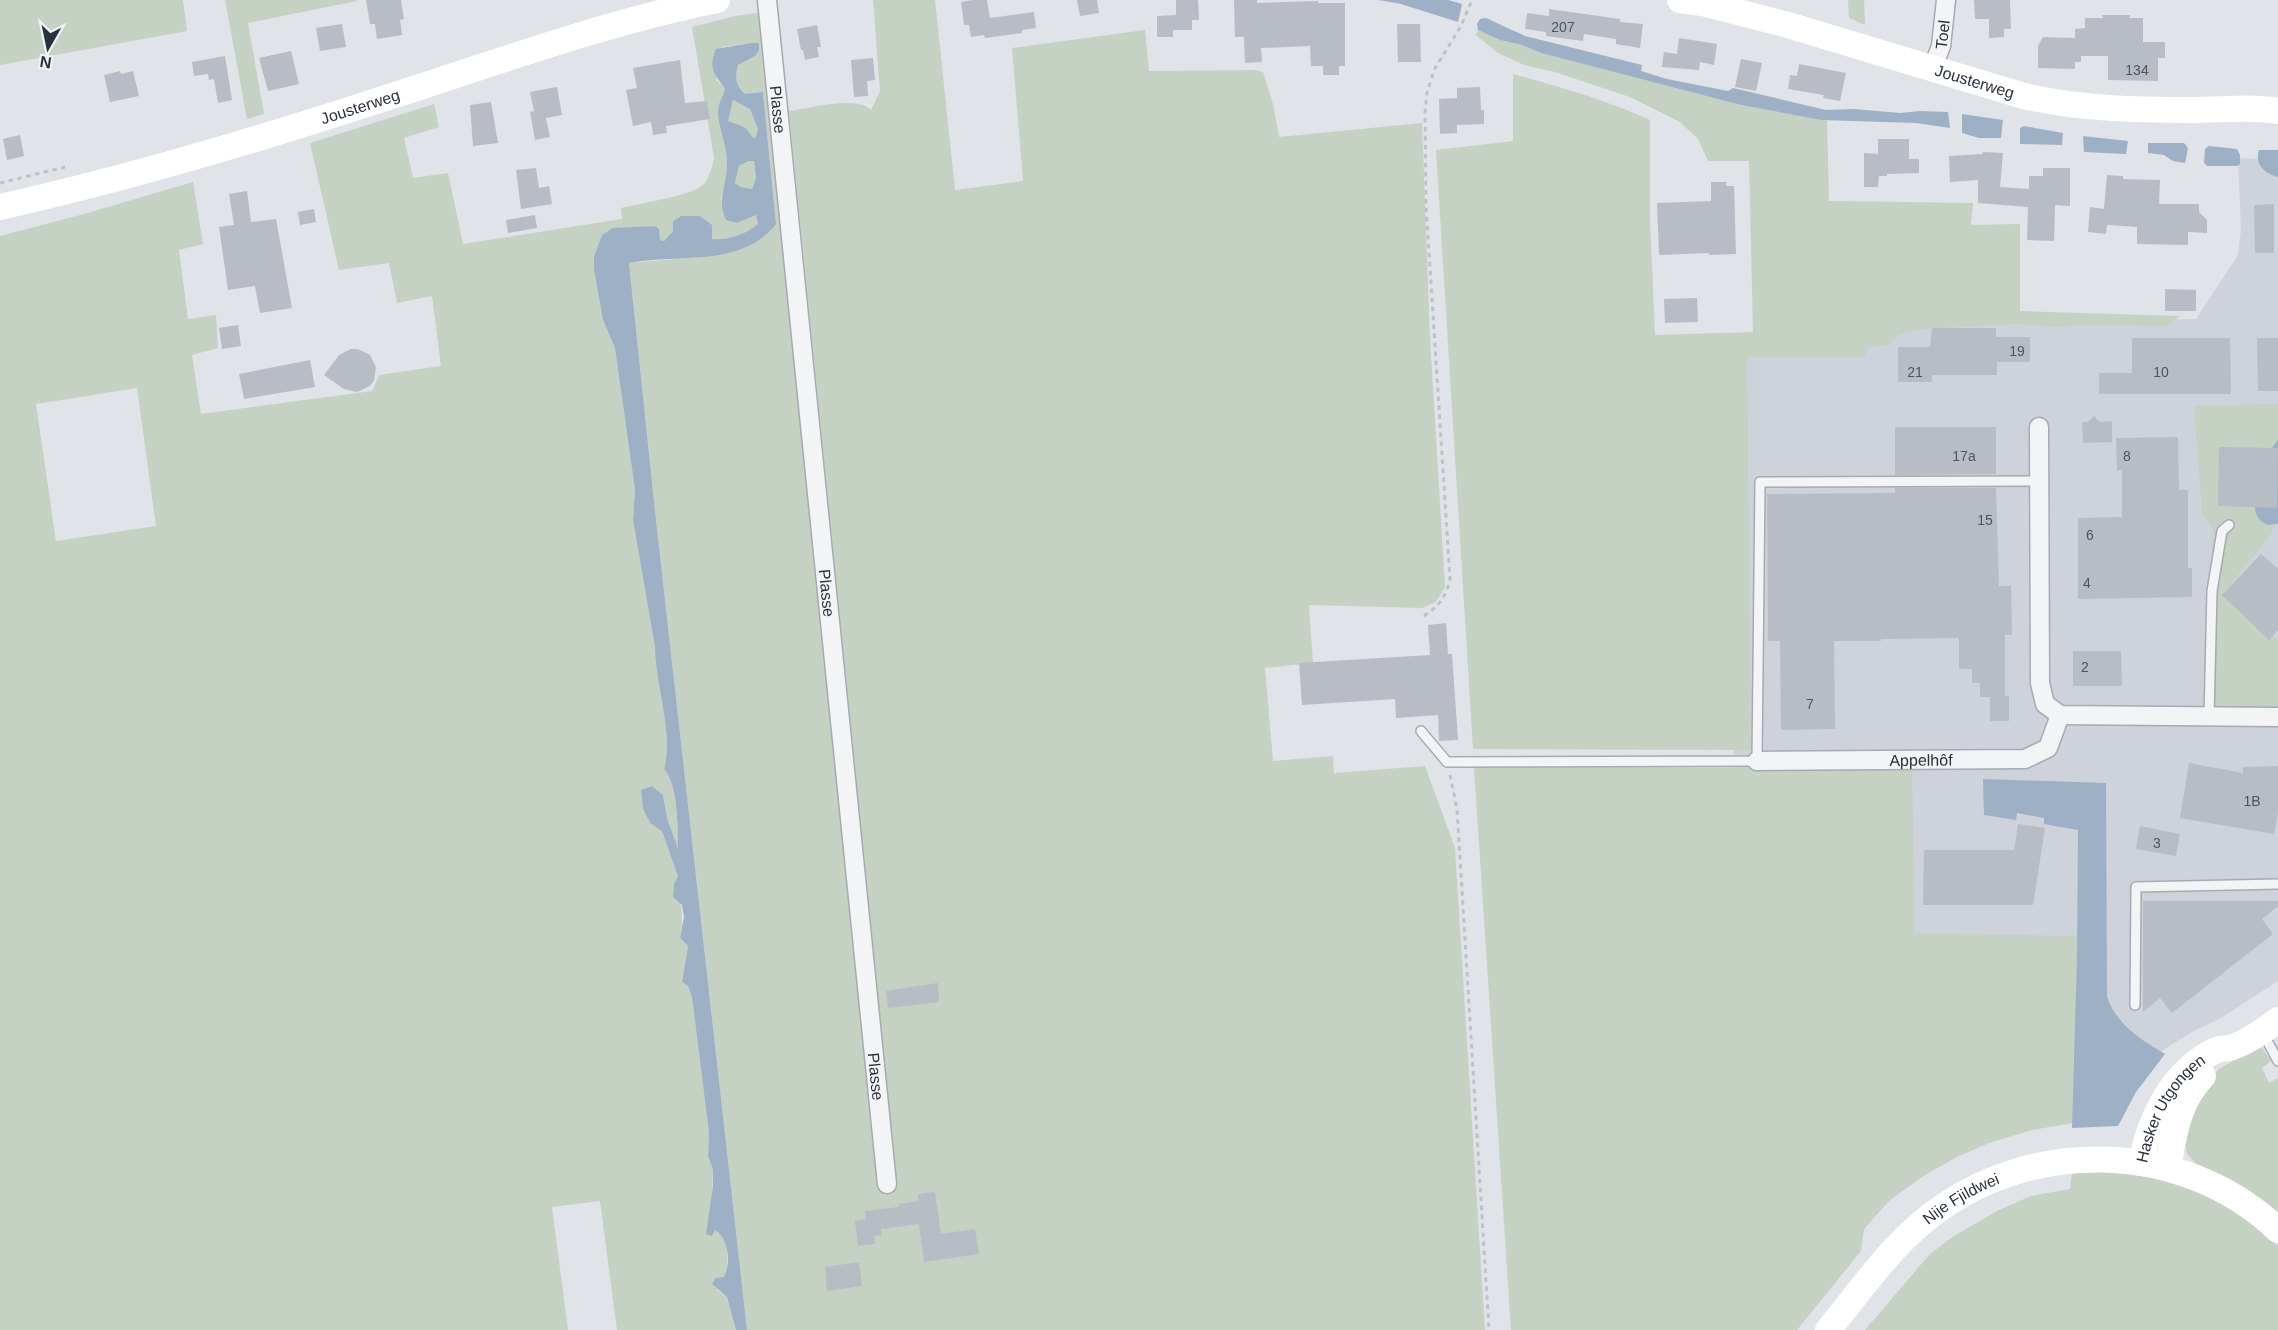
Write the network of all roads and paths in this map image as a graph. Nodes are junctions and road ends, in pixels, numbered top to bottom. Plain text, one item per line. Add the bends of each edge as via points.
1 (717, 0) edge
2 (767, 0) edge
3 (1472, 0) edge
4 (1680, 0) edge
5 (1946, 0) edge
6 (1933, 67) junction
7 (2278, 111) edge
8 (0, 207) edge
9 (2039, 427) dead end
10 (2040, 481) junction
11 (2229, 525) dead end
12 (1424, 616) dead end
13 (2060, 715) junction
14 (2209, 716) junction
15 (2278, 717) edge
16 (1421, 731) dead end
17 (1756, 761) junction
18 (1448, 762) junction
19 (2278, 884) edge
20 (2135, 1005) dead end
21 (2270, 1026) edge
22 (2230, 1048) junction
23 (2278, 1061) edge
24 (2141, 1163) junction
25 (2168, 1168) junction
26 (887, 1184) dead end
27 (2278, 1230) edge
28 (1489, 1330) edge
29 (1828, 1330) edge

1 - 8 street, Jousterweg via 590,32 206,155
2 - 26 street, Plasse
3 - 12 path via 1434,70 1425,113 1426,206 1450,579 1446,596
4 - 6 street, Jousterweg via 1741,12
5 - 6 street, Toel via 1941,46
6 - 7 street, Jousterweg via 2024,96 2082,107
9 - 10 street
10 - 13 street via 2040,683 2045,704
10 - 17 lane via 1760,482
11 - 14 lane via 2222,531 2212,591
13 - 14 street
13 - 17 street, Appelhôf via 2048,748 2025,759
14 - 15 street
16 - 18 lane
17 - 18 lane
18 - 28 path via 1457,809
19 - 20 lane via 2136,887
21 - 22 street, Hasker Utgongen
21 - 23 lane
22 - 24 street, Hasker Utgongen via 2219,1048 2201,1059 2169,1091 2147,1134
22 - 25 street, Hasker Utgongen via 2185,1100 2176,1121
24 - 25 street, Hasker Utgongen
24 - 29 street, Nije Fjildwei via 2098,1158 2060,1161 2018,1170 1977,1186 1945,1205 1906,1237
25 - 27 street, Hasker Utgongen via 2226,1192

